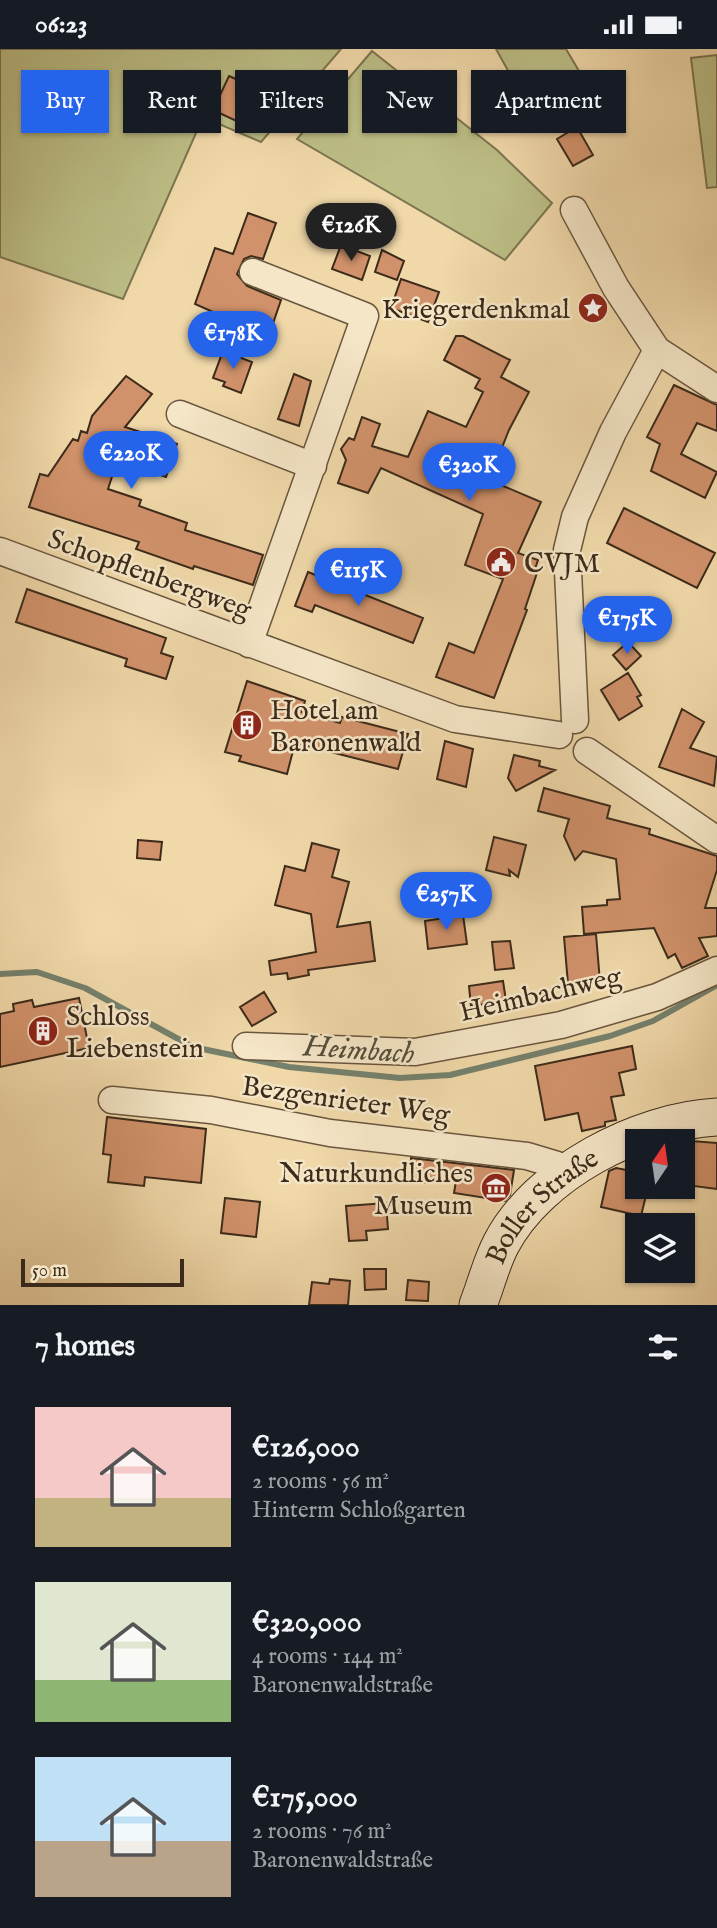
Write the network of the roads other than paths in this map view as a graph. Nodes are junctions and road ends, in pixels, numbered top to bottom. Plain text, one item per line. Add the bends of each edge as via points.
1 (574, 210) dead end
2 (253, 272) dead end
3 (657, 350) junction
4 (717, 389) edge
5 (180, 414) dead end
6 (313, 466) junction
7 (0, 551) edge
8 (249, 644) junction
9 (567, 728) junction
10 (717, 840) edge
11 (717, 970) edge
12 (246, 1046) dead end
13 (112, 1100) dead end
14 (717, 1117) edge
15 (567, 1174) junction
16 (478, 1305) edge

1 - 3 street
2 - 6 street via 365,316
3 - 4 street
3 - 9 street via 613,432 575,517 567,550
5 - 6 street
6 - 8 street
7 - 8 street, Schopflenbergweg
8 - 9 street, Schopflenbergweg via 455,719
9 - 10 street via 566,751 587,751
11 - 12 street, Heimbachweg via 657,997 561,1025 441,1048 357,1052
13 - 15 street, Bezgenrieter Weg via 211,1110 330,1133 527,1156 557,1165
14 - 15 main road, Boller Straße via 639,1134 598,1152
15 - 16 main road, Boller Straße via 530,1205 507,1235

